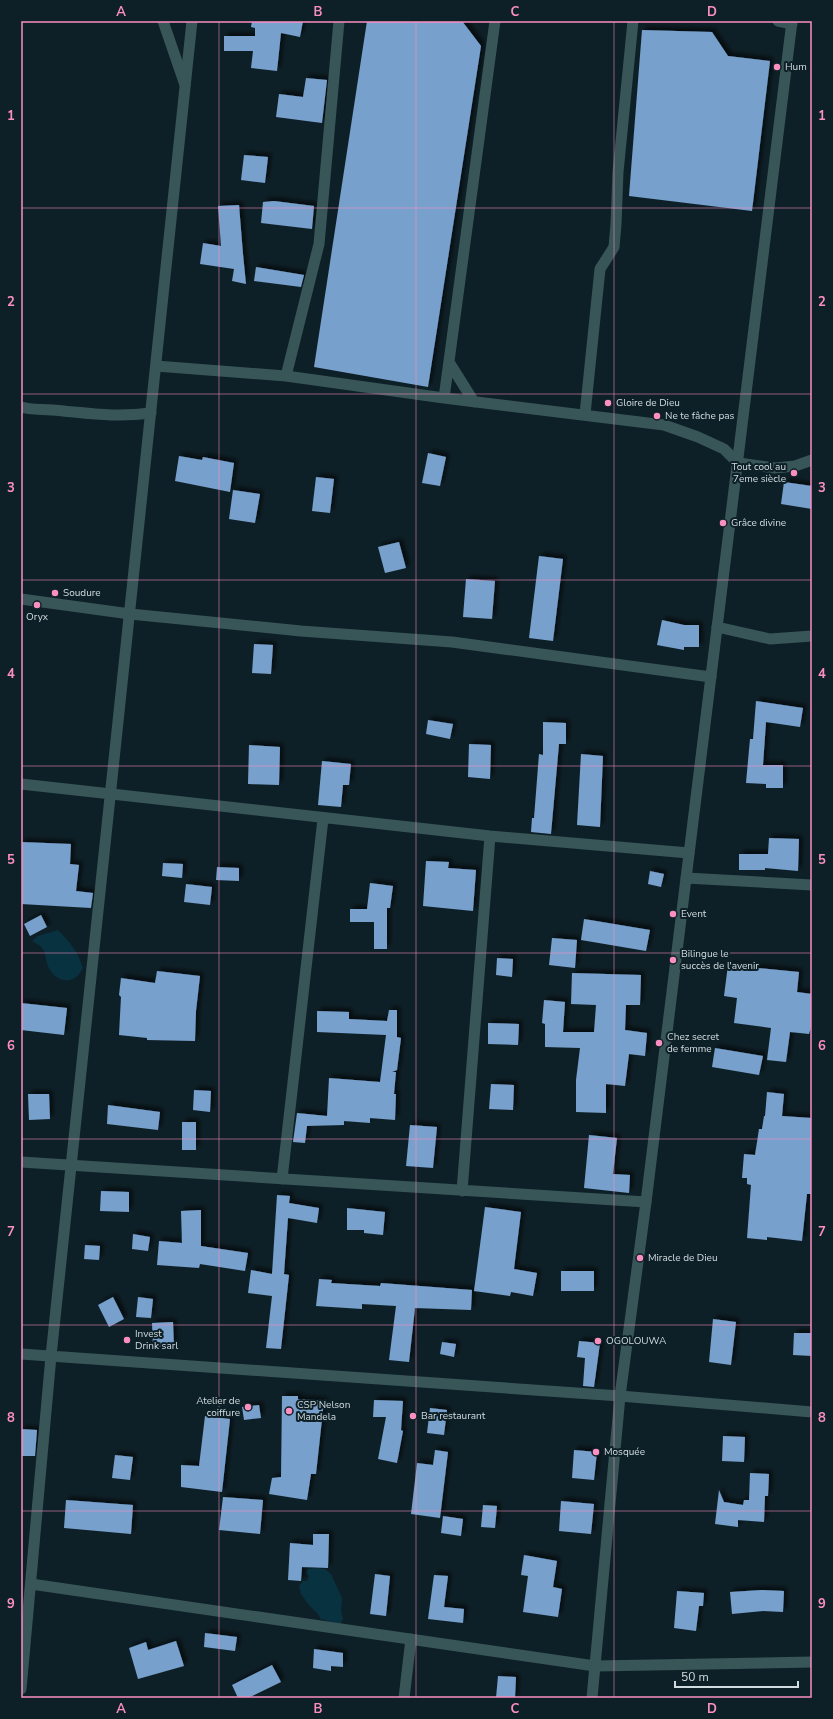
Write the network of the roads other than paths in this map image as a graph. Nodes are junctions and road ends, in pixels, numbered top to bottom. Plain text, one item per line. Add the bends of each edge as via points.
1 (163, 21) edge
2 (192, 21) edge
3 (339, 21) edge
4 (495, 21) edge
5 (633, 21) edge
6 (778, 21) edge
7 (792, 22) edge
8 (185, 86) junction
9 (449, 362) junction
10 (156, 366) junction
11 (286, 376) junction
12 (444, 398) junction
13 (474, 402) junction
14 (21, 407) edge
15 (151, 413) junction
16 (585, 414) junction
17 (812, 460) edge
18 (738, 464) junction
19 (21, 598) edge
20 (130, 614) junction
21 (717, 627) junction
22 (812, 636) edge
23 (711, 676) junction
24 (21, 784) edge
25 (111, 794) junction
26 (323, 819) junction
27 (490, 836) junction
28 (690, 853) junction
29 (686, 878) junction
30 (812, 885) edge
31 (21, 1162) edge
32 (72, 1165) junction
33 (282, 1179) junction
34 (462, 1191) junction
35 (646, 1202) junction
36 (21, 1354) edge
37 (51, 1356) junction
38 (620, 1396) junction
39 (812, 1412) edge
40 (31, 1584) junction
41 (411, 1639) junction
42 (812, 1662) edge
43 (595, 1666) junction
44 (21, 1689) edge
45 (404, 1698) edge
46 (592, 1698) edge

1 - 8 street
2 - 8 street
3 - 11 street via 319,244
4 - 9 street
5 - 16 street via 618,172 614,247 600,269
6 - 7 street
7 - 18 street
8 - 10 street
9 - 12 street
9 - 13 street
10 - 11 street
10 - 15 street
11 - 12 street
12 - 13 street
13 - 16 street
14 - 15 street via 120,416
15 - 20 street
16 - 18 street via 664,425 698,436 724,449
17 - 18 street via 795,466 775,468
18 - 21 street
19 - 20 street
20 - 23 street via 301,631 452,642
20 - 25 street
21 - 22 street via 770,639
21 - 23 street
23 - 28 street
24 - 25 street
25 - 26 street
25 - 32 street
26 - 27 street
26 - 33 street
27 - 28 street
27 - 34 street
28 - 29 street
29 - 30 street
29 - 35 street
31 - 32 street
32 - 33 street
32 - 37 street
33 - 34 street
34 - 35 street
35 - 38 street
36 - 37 street
37 - 38 street
37 - 40 street
38 - 39 street
38 - 43 street
40 - 41 street
40 - 44 street
41 - 43 street
41 - 45 street
42 - 43 street
43 - 46 street

